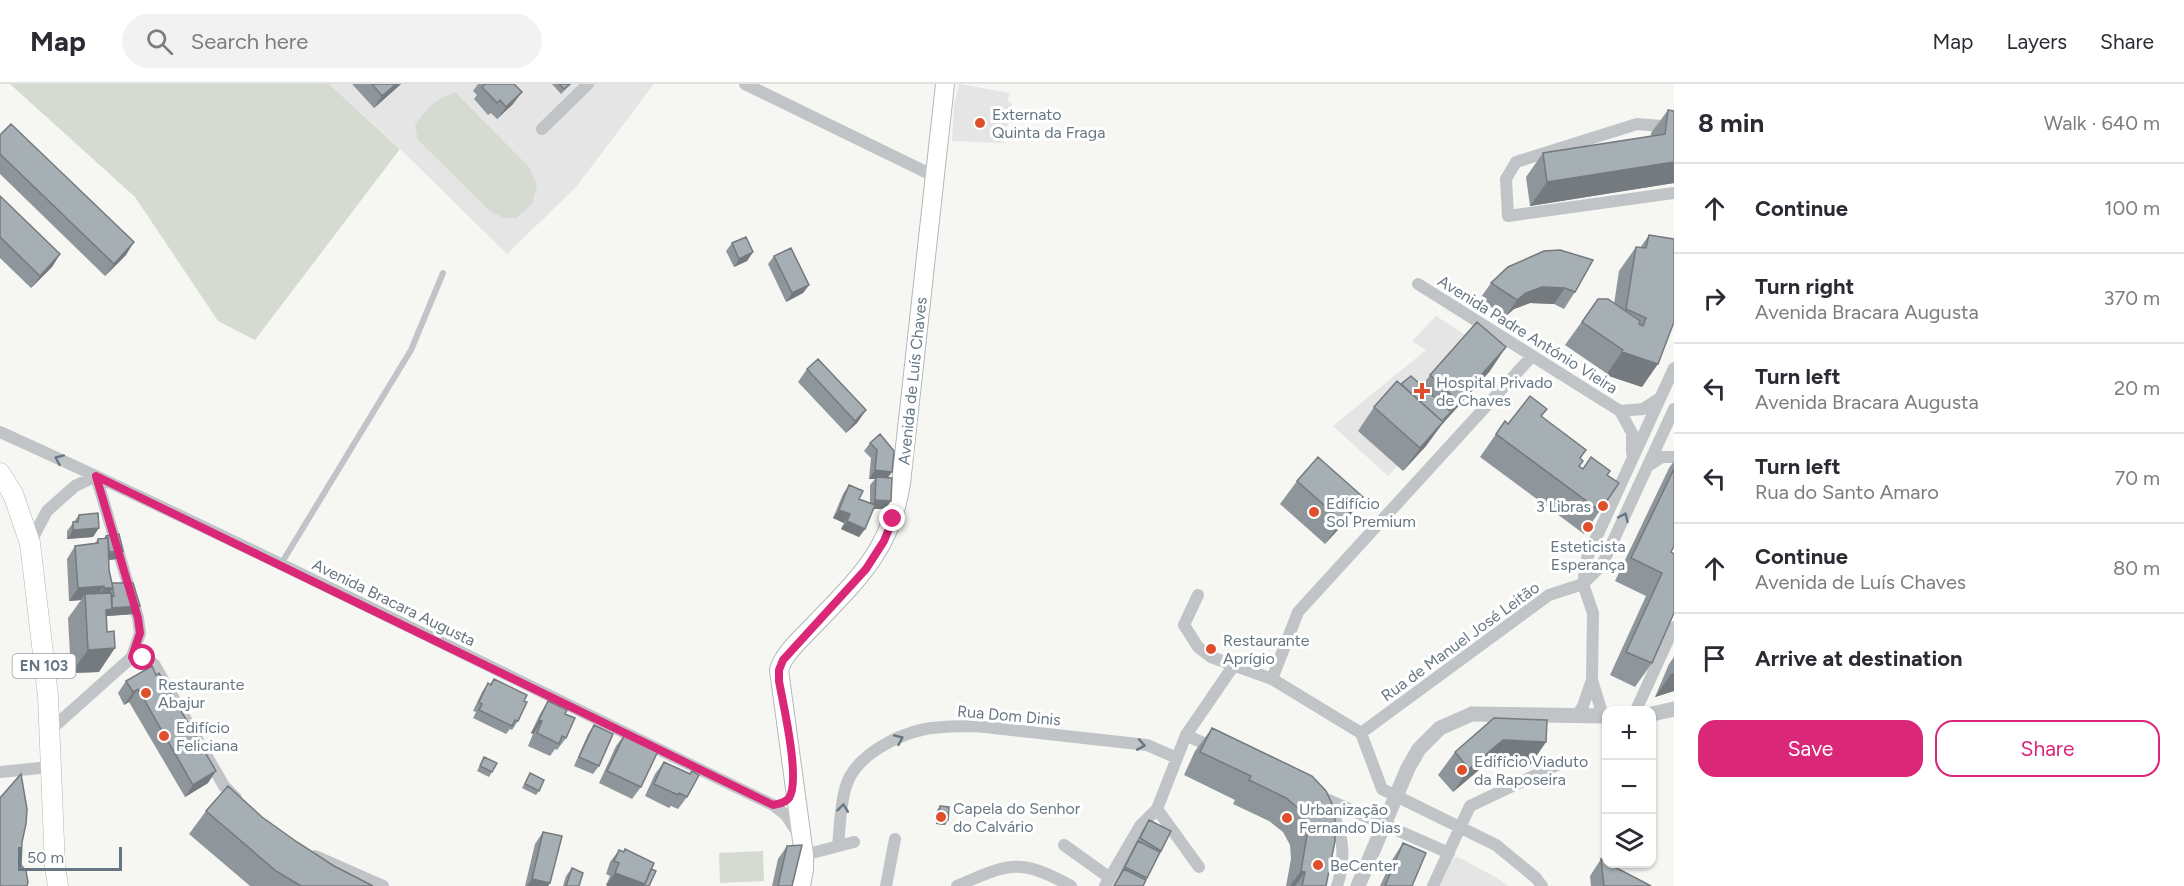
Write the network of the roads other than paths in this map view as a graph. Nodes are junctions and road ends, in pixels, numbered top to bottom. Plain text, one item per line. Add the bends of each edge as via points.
1 (588, 84) edge
2 (745, 84) edge
3 (945, 84) edge
4 (1674, 127) edge
5 (542, 129) dead end
6 (936, 177) junction
7 (1674, 193) edge
8 (443, 273) dead end
9 (1418, 285) dead end
10 (1532, 356) junction
11 (1674, 368) edge
12 (1660, 398) junction
13 (1674, 409) edge
14 (1620, 411) junction
15 (0, 432) edge
16 (1674, 457) edge
17 (1632, 459) junction
18 (1648, 466) junction
19 (0, 473) edge
20 (96, 476) junction
21 (30, 543) junction
22 (281, 565) junction
23 (1583, 584) junction
24 (1198, 595) dead end
25 (1674, 627) edge
26 (132, 657) junction
27 (1234, 665) junction
28 (1272, 680) junction
29 (1638, 706) edge
30 (1674, 709) edge
31 (1593, 712) edge
32 (1656, 713) edge
33 (48, 732) junction
34 (1361, 733) junction
35 (1186, 735) junction
36 (1228, 754) edge
37 (1177, 758) junction
38 (1559, 764) dead end
39 (50, 767) junction
40 (0, 771) edge
41 (795, 777) junction
42 (773, 805) junction
43 (1157, 808) junction
44 (246, 810) edge
45 (1460, 828) junction
46 (895, 839) dead end
47 (854, 842) dead end
48 (1064, 845) dead end
49 (802, 846) junction
50 (838, 846) junction
51 (307, 852) edge
52 (1449, 853) junction
53 (1199, 867) dead end
54 (57, 876) edge
55 (1107, 882) edge
56 (50, 886) edge
57 (383, 886) edge
58 (801, 886) edge
59 (886, 886) edge
60 (957, 886) edge
61 (1071, 886) edge
62 (1337, 886) edge
63 (1358, 886) edge
64 (1433, 886) edge
65 (1542, 886) edge

1 - 5 street
2 - 6 street
3 - 6 main road, Avenida de Luís Chaves
4 - 7 street via 1637,124 1527,158 1516,162 1506,179 1508,216
6 - 41 main road, Avenida de Luís Chaves via 896,510 879,551 783,660 779,675
8 - 22 lane via 411,350
9 - 10 street, Avenida Padre António Vieira
10 - 14 street, Avenida Padre António Vieira
10 - 28 street via 1298,612
11 - 12 street
12 - 14 street via 1643,409
12 - 17 street
13 - 18 street
14 - 17 street via 1632,433
20 -> 15 street, Avenida Bracara Augusta
16 - 18 street via 1662,457
17 - 18 street
17 - 23 street via 1587,558
23 -> 18 street via 1602,565
19 - 21 main road, EN 103 via 13,494
20 - 21 street via 75,486 46,510
20 - 22 street, Avenida Bracara Augusta
20 - 26 street via 138,618 140,633
21 - 33 main road, EN 103 via 48,696
22 - 42 street, Avenida Bracara Augusta
23 - 31 street via 1593,613
23 - 34 street, Rua de Manuel José Leitão via 1549,596
24 - 27 street via 1184,625 1211,657
25 - 29 street
26 - 33 street
26 - 44 street via 154,664 224,786
27 - 28 street
27 - 35 street
28 - 34 street
30 - 32 street
31 - 63 street, bridge via 1472,714 1440,728 1419,749 1408,768
33 - 39 main road, EN 103
34 - 45 street via 1382,789
35 - 36 street
35 - 37 street
37 - 43 street
50 -> 37 street, Rua Dom Dinis via 845,787 852,772 869,755 923,729 976,726 1147,745
38 - 45 street via 1470,806
39 - 40 street
39 - 54 main road, EN 103
41 - 42 street via 788,799
41 - 49 main road, Avenida de Luís Chaves
42 - 49 street, Avenida Bracara Augusta via 789,818
43 - 53 street
43 - 55 street via 1140,826
45 - 52 street
45 - 65 street via 1496,845
46 - 59 street
47 - 50 street
48 - 55 street
49 - 50 street
49 - 58 main road, Avenida de Luís Chaves
51 - 57 street
52 - 62 street via 1318,795 1334,813 1341,829 1343,855
52 - 64 street
54 - 56 main road
60 - 61 street via 1003,868 1024,866 1046,872

